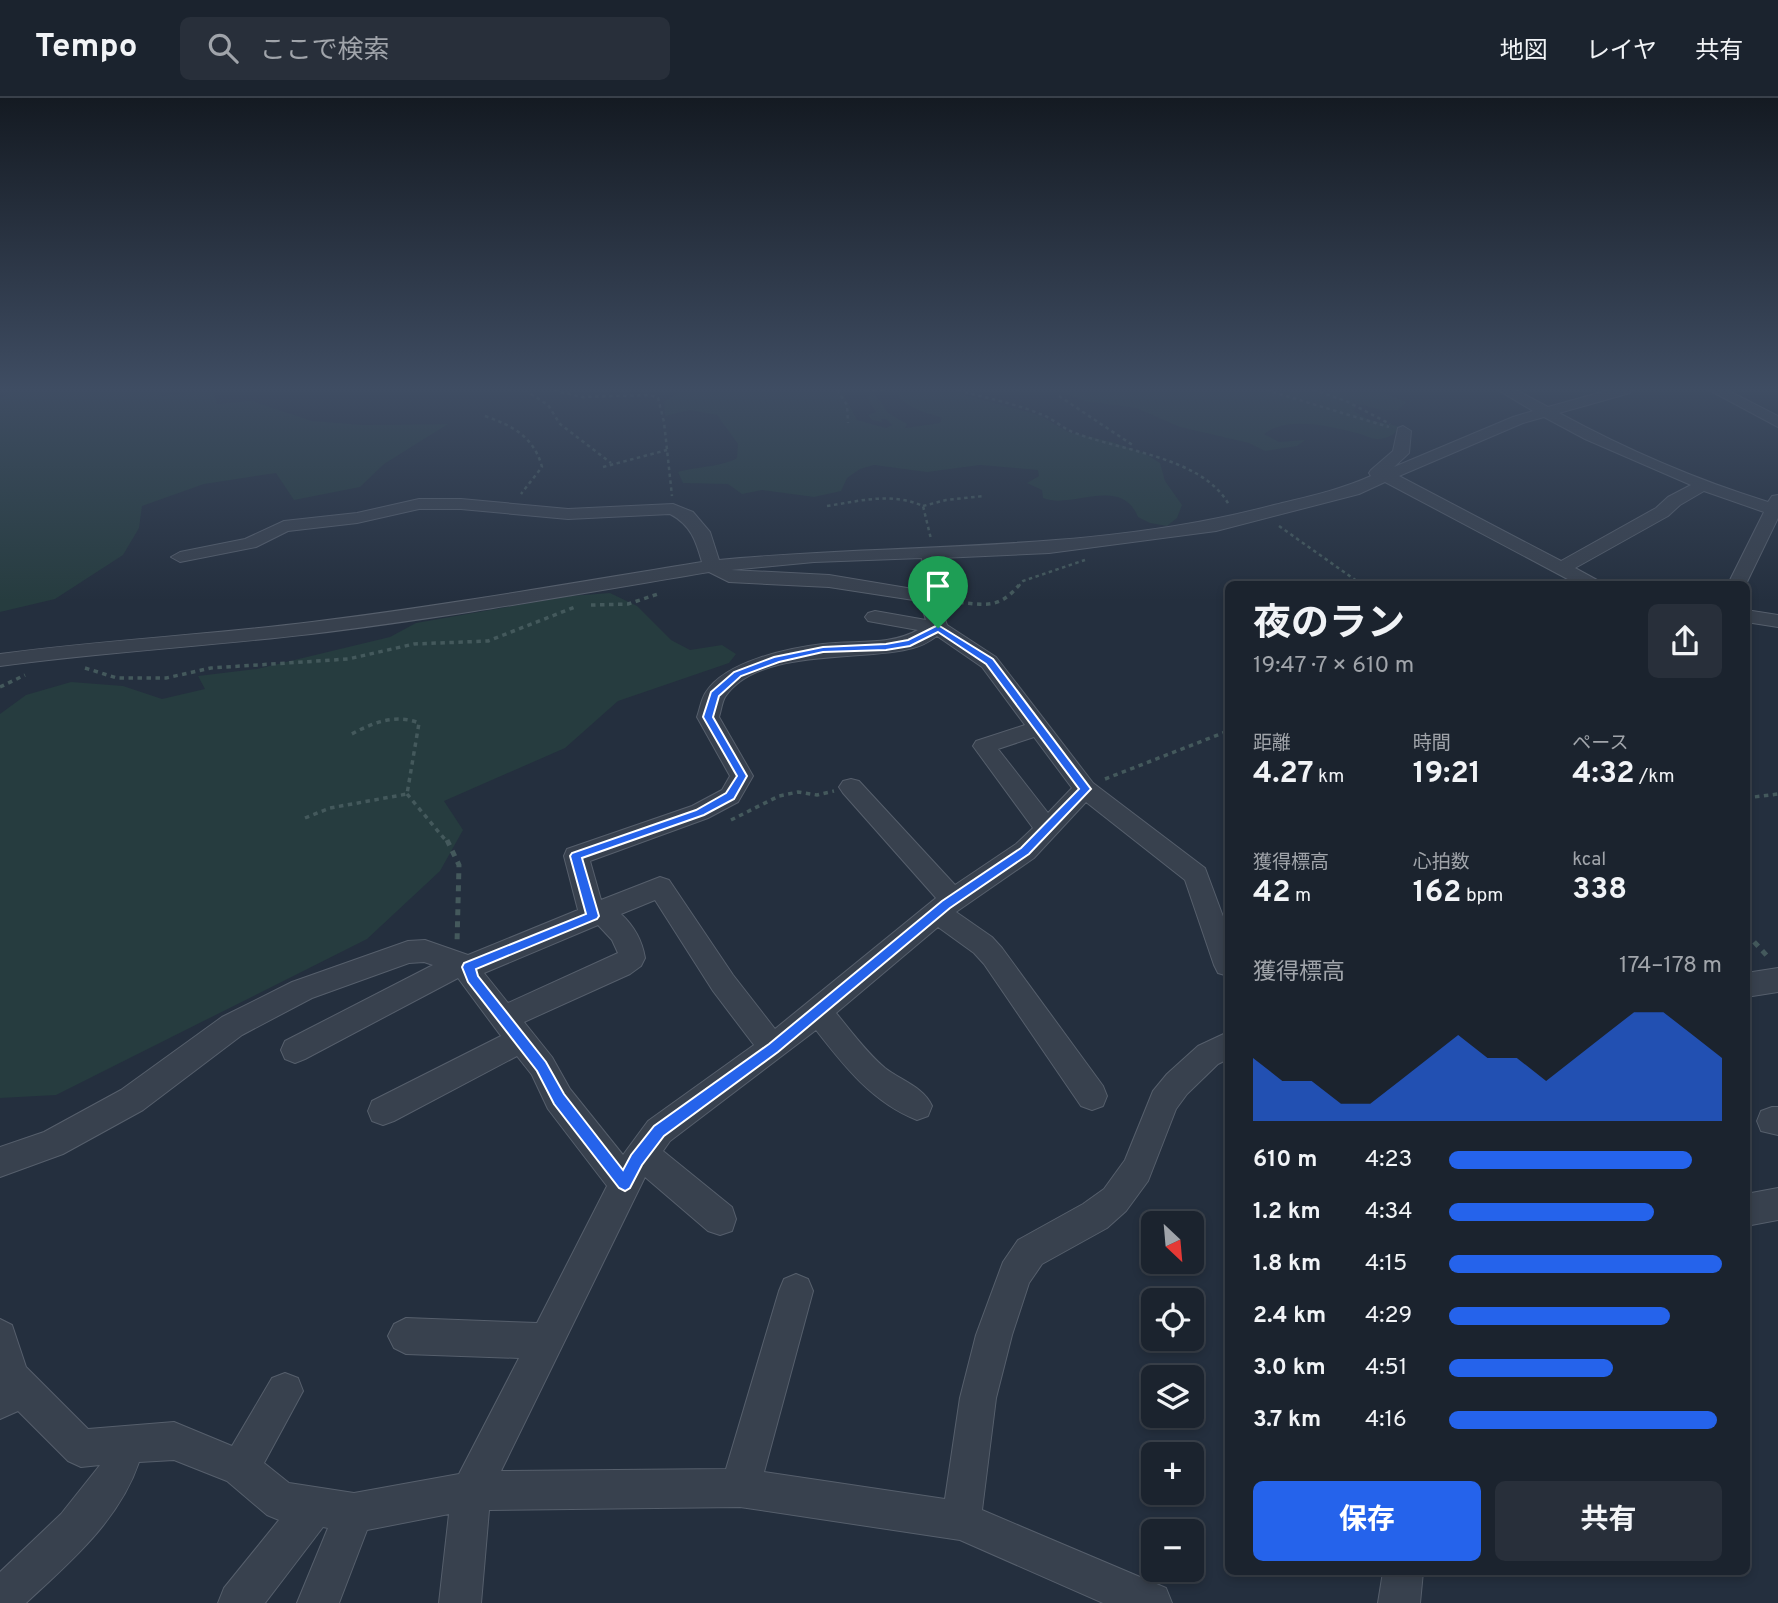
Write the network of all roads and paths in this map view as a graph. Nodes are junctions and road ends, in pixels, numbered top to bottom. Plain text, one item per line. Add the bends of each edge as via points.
1 (541, 460) edge
2 (607, 460) edge
3 (623, 460) edge
4 (668, 460) edge
5 (1163, 460) edge
6 (1393, 460) edge
7 (1426, 460) edge
8 (1648, 460) edge
9 (611, 463) junction
10 (603, 467) dead end
11 (1388, 477) junction
12 (1704, 484) junction
13 (1364, 486) junction
14 (984, 496) dead end
15 (827, 506) dead end
16 (923, 506) junction
17 (670, 508) junction
18 (1775, 508) edge
19 (510, 509) junction
20 (1238, 520) junction
21 (1273, 520) dead end
22 (1085, 544) junction
23 (932, 552) junction
24 (180, 557) dead end
25 (712, 566) junction
26 (1562, 568) junction
27 (1357, 581) edge
28 (1585, 581) edge
29 (1738, 581) edge
30 (670, 591) dead end
31 (928, 599) junction
32 (1750, 616) edge
33 (875, 617) dead end
34 (1778, 621) edge
35 (938, 628) junction
36 (0, 660) edge
37 (79, 666) dead end
38 (28, 674) dead end
39 (0, 687) edge
40 (1038, 728) junction
41 (1225, 732) edge
42 (348, 736) dead end
43 (851, 787) joint
44 (1085, 789) junction
45 (407, 794) junction
46 (1778, 794) edge
47 (1750, 798) edge
48 (696, 814) junction
49 (305, 818) dead end
50 (1047, 829) junction
51 (945, 906) junction
52 (597, 914) junction
53 (1750, 937) edge
54 (1225, 957) edge
55 (462, 965) junction
56 (1778, 968) edge
57 (1778, 980) edge
58 (1750, 984) edge
59 (818, 1011) junction
60 (512, 1029) junction
61 (1225, 1046) edge
62 (773, 1048) junction
63 (295, 1050) dead end
64 (1092, 1096) dead end
65 (918, 1106) dead end
66 (383, 1111) dead end
67 (642, 1153) junction
68 (0, 1162) edge
69 (625, 1183) junction
70 (1778, 1204) edge
71 (1750, 1209) edge
72 (720, 1219) dead end
73 (796, 1291) dead end
74 (406, 1336) dead end
75 (0, 1337) edge
76 (546, 1341) junction
77 (285, 1391) dead end
78 (10, 1395) edge
79 (127, 1445) junction
80 (240, 1468) junction
81 (740, 1488) junction
82 (471, 1491) junction
83 (314, 1507) junction
84 (354, 1513) junction
85 (961, 1521) junction
86 (1403, 1575) edge
87 (0, 1599) edge
88 (239, 1603) edge
89 (318, 1603) edge
90 (460, 1603) edge
91 (1151, 1603) edge
92 (1399, 1603) edge

1 - 19 path via 542,467
2 - 9 path
3 - 9 path
4 - 17 path
5 - 20 path via 1222,492
6 - 13 street
7 - 11 street
8 - 12 street
9 - 10 path
11 - 13 street
11 - 26 street
12 - 18 street
12 - 26 street
13 - 20 street
14 - 16 path
15 - 16 path via 893,498
16 - 23 path
17 - 19 street via 568,514
17 - 25 street via 687,516 704,536
18 - 29 street
19 - 24 street via 419,504 285,526 250,543
20 - 22 street
21 - 27 path
22 - 23 street
22 - 31 path via 1090,555 1084,561 1023,582 997,604
23 - 25 street
23 - 31 street
25 - 31 street via 729,576 829,581
25 - 36 street via 310,628
26 - 28 street
30 - 37 path via 628,604 581,605 488,641 414,644 348,659 211,668 166,678 117,678
31 - 35 street
32 - 34 street
33 - 35 street
35 - 40 street via 989,662
35 - 48 street via 910,643 823,650 777,659 738,674 715,694 708,717 742,776 730,796
38 - 39 path
40 - 44 street
40 - 50 street via 984,746
41 - 44 path
42 - 45 path via 367,725 407,717 419,723
43 - 48 path via 817,796 798,792 779,796 717,825
43 - 51 street
44 - 50 street
44 - 54 street via 1196,875
45 - 49 path via 340,805
45 - 55 path via 445,837 459,865
46 - 47 path
48 - 52 street via 576,856
50 - 51 street via 1025,851
51 - 59 street
51 - 64 street via 993,956
52 - 55 street
52 - 60 street via 623,931 632,958
52 - 62 street via 660,887 723,983
53 - 56 path
55 - 60 street
55 - 63 street
55 - 68 street via 425,951 408,952 302,990 232,1026 132,1100 52,1144
57 - 58 street
59 - 62 street
59 - 65 street via 859,1063
60 - 66 street
60 - 69 street via 542,1066 559,1099
61 - 85 street via 1208,1055 1164,1101 1137,1170 1115,1199 1095,1216 1030,1252 1015,1274 978,1398
62 - 67 street via 659,1131
67 - 69 street
67 - 72 street
69 - 76 street
70 - 71 street
73 - 81 street
74 - 76 street
75 - 78 street via 11,1377
76 - 82 street
77 - 80 street
78 - 79 street via 81,1448
79 - 80 street via 174,1441
79 - 87 street via 113,1479 94,1504
80 - 83 street via 281,1501
81 - 82 street
81 - 85 street
82 - 84 street
82 - 90 street
83 - 84 street
83 - 88 street
84 - 89 street
85 - 91 street
86 - 92 street

